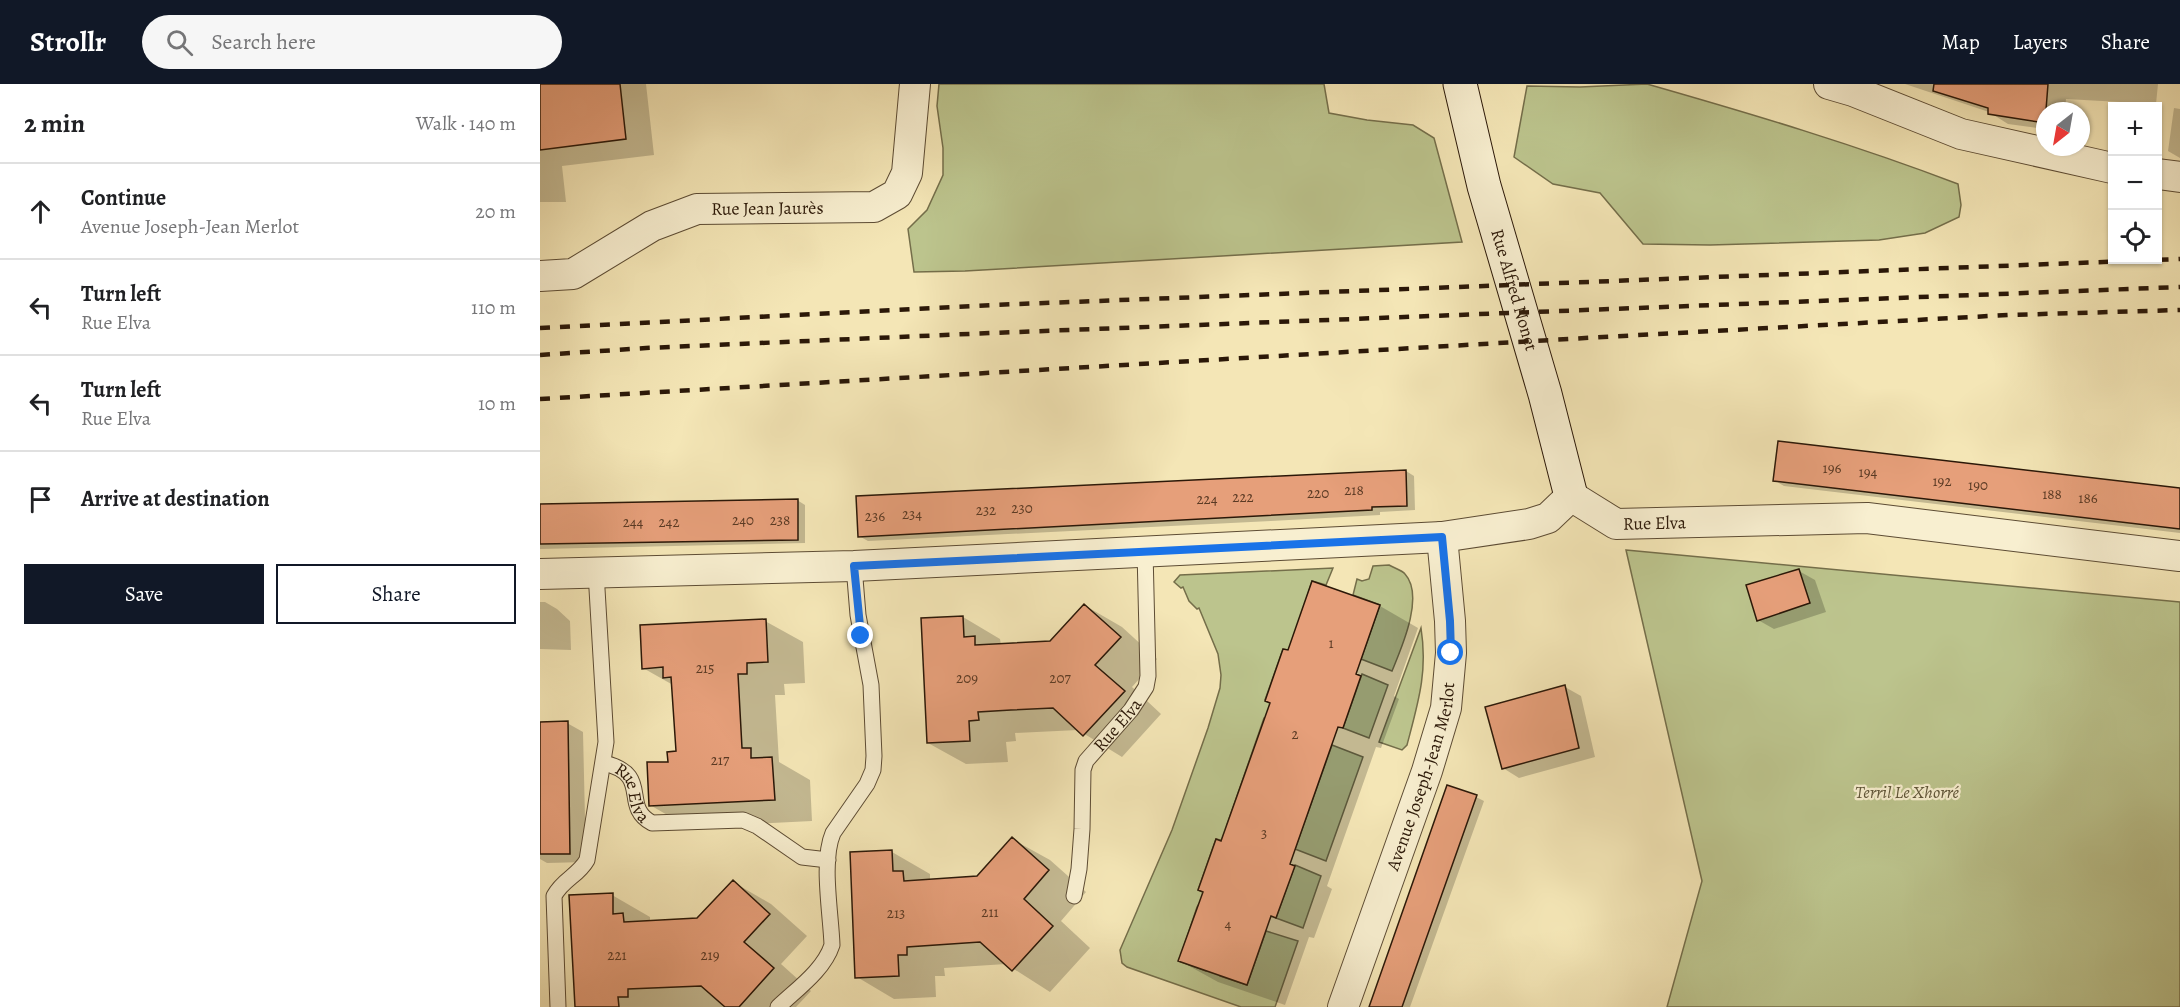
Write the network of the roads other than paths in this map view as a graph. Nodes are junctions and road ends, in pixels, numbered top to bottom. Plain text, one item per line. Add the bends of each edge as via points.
1 (915, 84) edge
2 (1460, 84) edge
3 (1829, 84) edge
4 (2108, 167) edge
5 (2162, 175) edge
6 (2180, 177) edge
7 (540, 276) edge
8 (1571, 496) junction
9 (1442, 537) junction
10 (1145, 550) junction
11 (2180, 556) edge
12 (854, 566) junction
13 (596, 572) junction
14 (540, 574) edge
15 (604, 763) junction
16 (828, 860) junction
17 (1074, 896) dead end
18 (558, 1007) edge
19 (778, 1007) edge
20 (1343, 1007) edge

1 - 7 street, Rue Jean Jaurès via 907,173 897,194 874,207 698,209 652,226 573,274
2 - 8 street, Rue Alfred Nonet via 1484,186
3 - 4 street via 1960,134
5 - 6 street
8 - 9 street via 1548,518
8 - 11 street, Rue Elva via 1616,524 1867,518
9 - 10 street
9 - 20 street, Avenue Joseph-Jean Merlot via 1451,653 1446,708
10 - 12 street
10 - 17 lane, Rue Elva via 1146,687 1086,761
12 - 13 street
12 - 16 lane via 871,685 873,770 833,833
13 - 14 street
13 - 15 lane, Rue Elva via 606,723
15 - 16 lane, Rue Elva via 631,777 638,810 652,823 743,820 802,857
15 - 18 lane, Rue Elva via 587,860 581,870 559,885 554,896
16 - 19 lane via 832,945 829,955

